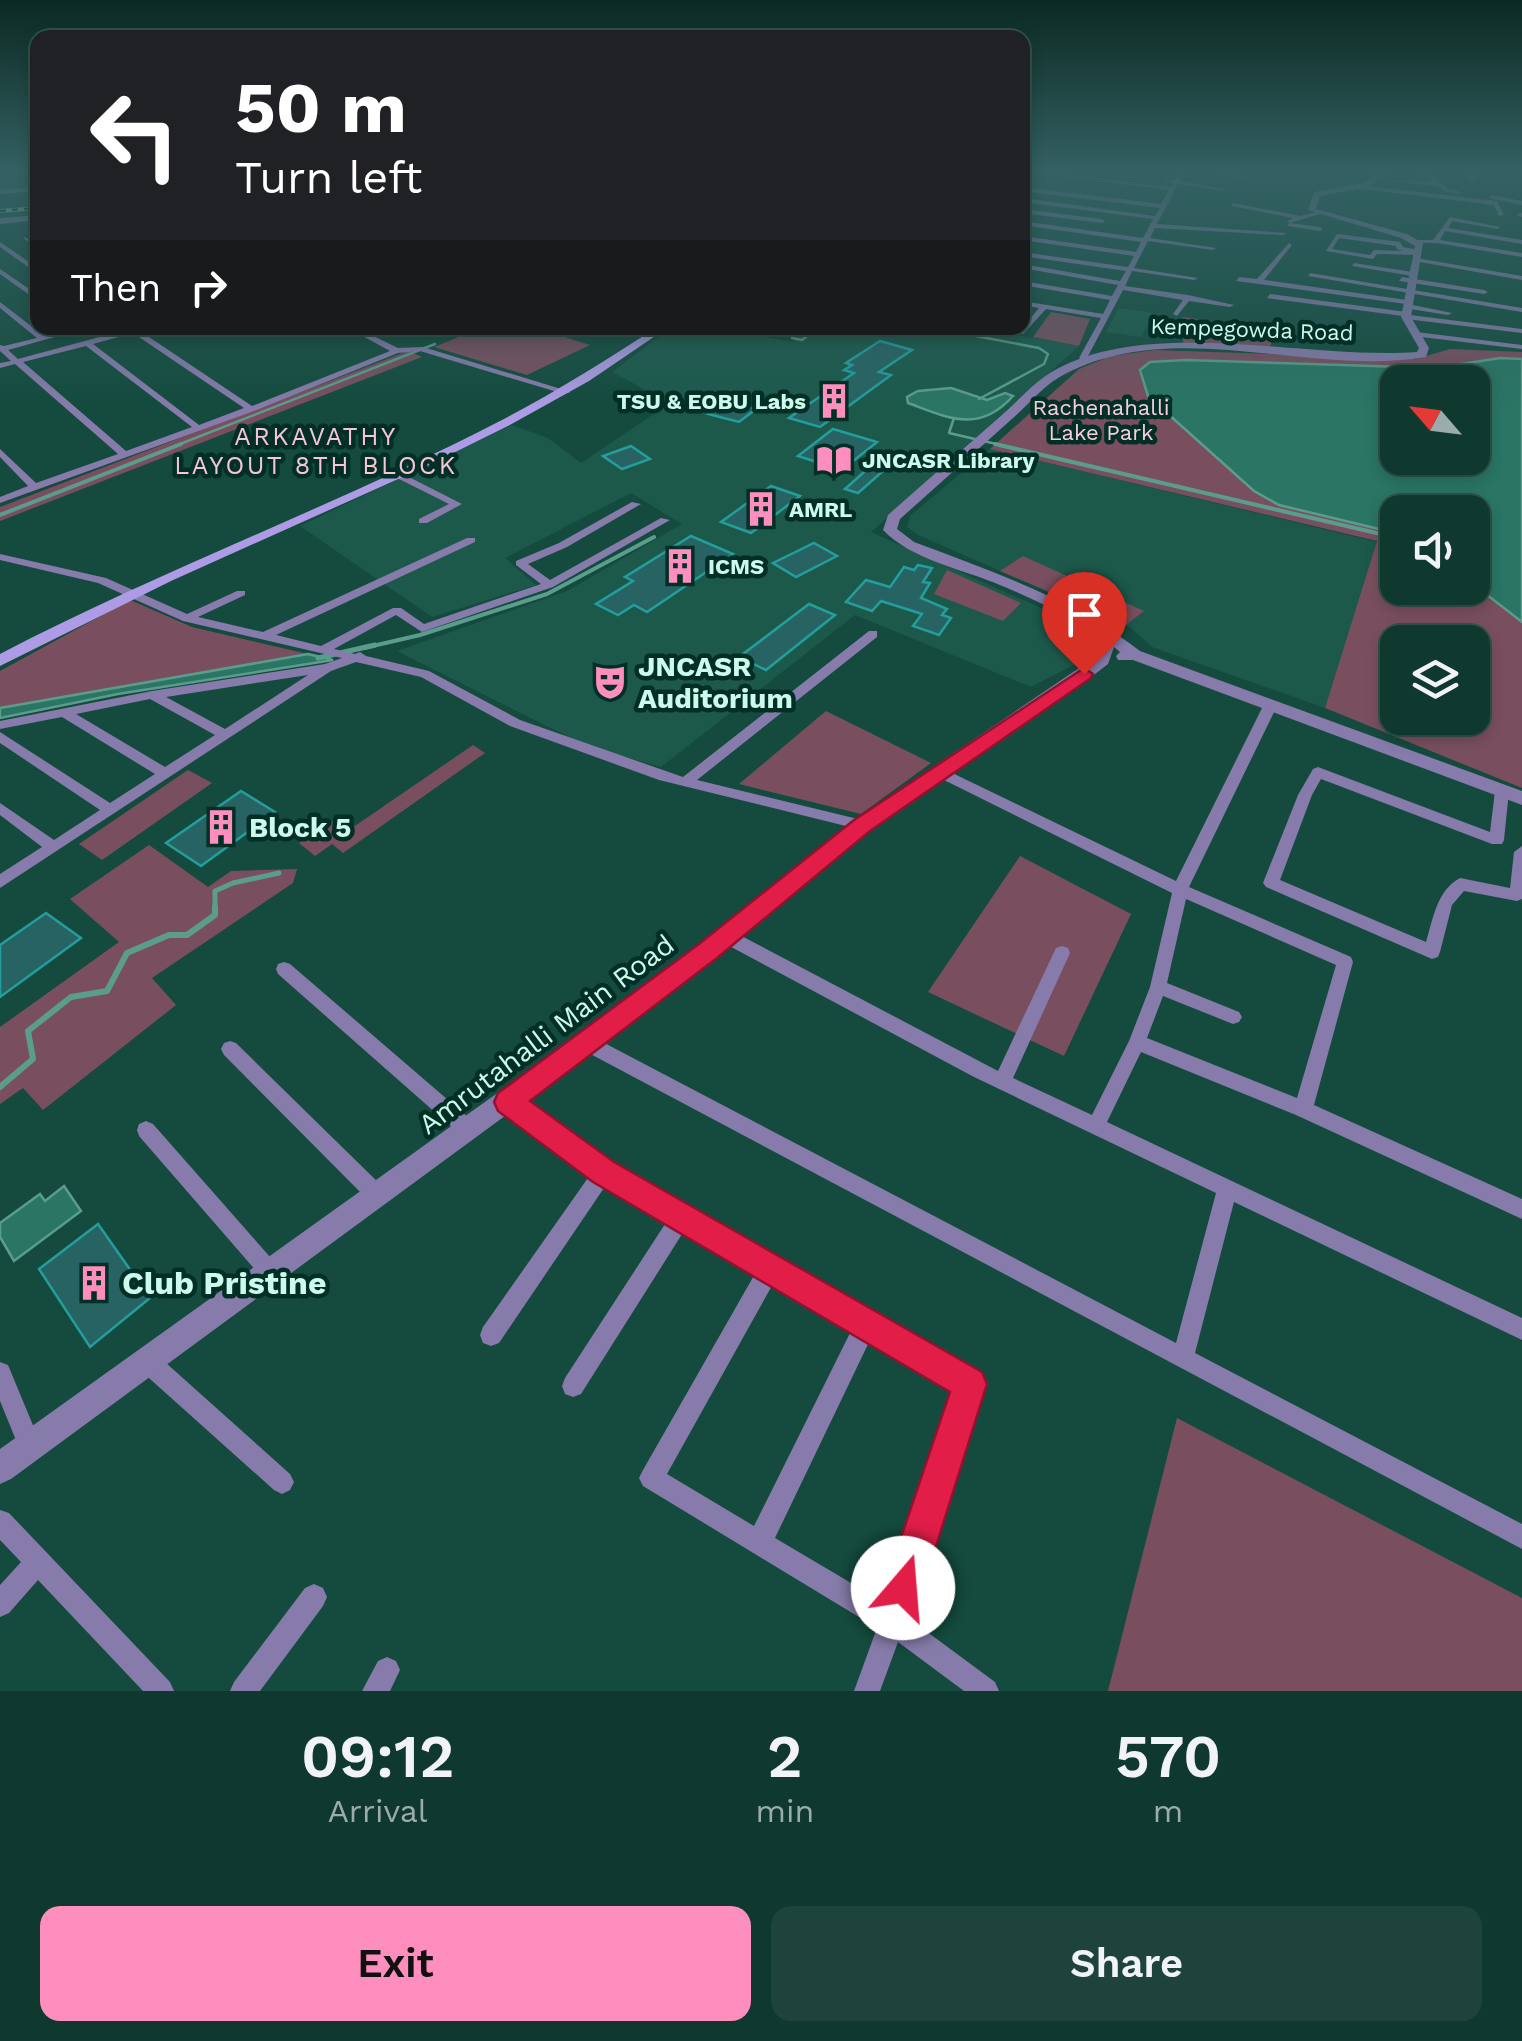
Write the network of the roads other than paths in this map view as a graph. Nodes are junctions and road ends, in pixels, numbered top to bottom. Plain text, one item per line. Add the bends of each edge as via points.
1 (8, 250) edge
2 (1107, 250) edge
3 (1138, 250) edge
4 (1285, 250) edge
5 (1329, 250) edge
6 (1372, 250) edge
7 (1399, 250) joint
8 (1430, 250) edge
9 (1489, 250) edge
10 (1136, 254) junction
11 (30, 255) edge
12 (1030, 255) edge
13 (1522, 256) edge
14 (18, 257) junction
15 (0, 261) edge
16 (1324, 264) dead end
17 (30, 266) edge
18 (1030, 268) edge
19 (1128, 269) junction
20 (0, 271) edge
21 (1310, 275) dead end
22 (1413, 277) junction
23 (1194, 278) dead end
24 (1522, 278) edge
25 (1238, 280) dead end
26 (1259, 282) junction
27 (1030, 284) edge
28 (1120, 285) junction
29 (1510, 286) dead end
30 (1484, 292) dead end
31 (30, 293) edge
32 (1270, 296) dead end
33 (1188, 297) junction
34 (1113, 298) junction
35 (0, 304) edge
36 (1030, 304) edge
37 (1230, 305) dead end
38 (1044, 306) junction
39 (1522, 310) edge
40 (1177, 314) dead end
41 (1104, 316) junction
42 (1475, 317) dead end
43 (1030, 321) edge
44 (30, 328) edge
45 (1522, 331) edge
46 (1416, 334) junction
47 (38, 335) edge
48 (53, 335) edge
49 (117, 335) edge
50 (147, 335) edge
51 (366, 335) edge
52 (638, 335) edge
53 (650, 335) edge
54 (42, 338) junction
55 (87, 343) junction
56 (1522, 347) edge
57 (1, 348) edge
58 (397, 351) junction
59 (1083, 358) junction
60 (16, 362) junction
61 (0, 366) edge
62 (560, 390) junction
63 (251, 409) junction
64 (198, 428) junction
65 (0, 452) edge
66 (126, 455) junction
67 (396, 474) junction
68 (35, 488) junction
69 (0, 500) edge
70 (636, 504) dead end
71 (665, 520) dead end
72 (422, 521) dead end
73 (472, 540) dead end
74 (0, 558) edge
75 (549, 585) junction
76 (125, 592) junction
77 (242, 593) dead end
78 (188, 618) junction
79 (873, 634) dead end
80 (1109, 634) junction
81 (264, 636) junction
82 (326, 649) junction
83 (0, 651) edge
84 (356, 655) junction
85 (1134, 655) junction
86 (1102, 660) junction
87 (0, 661) edge
88 (326, 668) junction
89 (152, 694) junction
90 (1270, 706) junction
91 (64, 712) junction
92 (0, 726) edge
93 (226, 734) junction
94 (0, 737) edge
95 (939, 772) junction
96 (165, 774) junction
97 (686, 782) junction
98 (1502, 791) junction
99 (1522, 798) edge
100 (0, 808) edge
101 (111, 810) junction
102 (862, 826) junction
103 (1497, 840) junction
104 (53, 848) junction
105 (1522, 850) edge
106 (0, 882) edge
107 (1180, 890) junction
108 (726, 936) junction
109 (1062, 953) dead end
110 (284, 970) dead end
111 (1158, 987) junction
112 (1232, 1017) dead end
113 (1137, 1042) junction
114 (587, 1043) junction
115 (230, 1049) dead end
116 (1002, 1081) junction
117 (508, 1102) junction
118 (1303, 1109) junction
119 (1096, 1126) junction
120 (146, 1130) dead end
121 (468, 1130) junction
122 (603, 1172) junction
123 (1227, 1189) junction
124 (378, 1196) junction
125 (1522, 1208) edge
126 (682, 1216) junction
127 (772, 1267) junction
128 (271, 1273) junction
129 (867, 1322) junction
130 (1522, 1329) edge
131 (491, 1334) dead end
132 (1183, 1358) junction
133 (148, 1362) junction
134 (0, 1373) edge
135 (573, 1386) dead end
136 (30, 1447) junction
137 (0, 1468) edge
138 (282, 1482) dead end
139 (0, 1522) edge
140 (1522, 1536) edge
141 (760, 1542) junction
142 (37, 1562) junction
143 (314, 1597) dead end
144 (0, 1604) edge
145 (892, 1622) junction
146 (161, 1691) edge
147 (243, 1691) edge
148 (867, 1691) edge
149 (986, 1691) edge

1 - 14 street
2 - 10 street
3 - 10 street
4 - 26 street
5 - 7 street via 1366,258
6 - 22 street
7 - 22 street
8 - 22 street
9 - 13 street
10 - 19 street
11 - 14 street
12 - 19 street
14 - 15 street
14 - 17 street
16 - 22 street
18 - 28 street
19 - 23 street
19 - 28 street
20 - 31 street
21 - 22 street
22 - 24 street
22 - 26 street
22 - 29 street
22 - 30 street
22 - 32 street
22 - 39 street
22 - 42 street
22 - 45 street
22 - 46 street
25 - 26 street
27 - 34 street
28 - 33 street
28 - 34 street
33 - 37 street
33 - 40 street
34 - 41 street
35 - 44 street
36 - 38 street
38 - 41 street
38 - 43 street
41 - 59 street
46 - 56 street
46 - 59 street, Kempegowda Road via 1422,355 1409,357 1152,347
47 - 54 street
48 - 54 street
49 - 55 street
50 - 63 street
51 - 58 street
52 - 62 main road
53 - 62 main road
54 - 57 street
55 - 60 street
55 - 64 street
57 - 60 street
58 - 62 street via 425,351
58 - 63 street
59 - 80 street, Kempegowda Road via 1057,373 894,517 890,530 908,546 1043,598
60 - 61 street
60 - 66 street
62 - 67 main road
62 - 76 main road
63 - 64 street
64 - 66 street
65 - 68 street
66 - 68 street
67 - 72 street via 458,504
67 - 76 main road
68 - 69 street
70 - 75 street via 520,564
71 - 75 street
73 - 81 street
74 - 76 street via 102,580
75 - 82 street via 422,628 397,610
76 - 78 street
76 - 83 main road
76 - 87 main road
77 - 78 street
78 - 81 street
79 - 97 street
80 - 85 street, Kempegowda Road
80 - 86 street
81 - 82 street
82 - 84 street
84 - 88 street
84 - 97 street via 424,674 514,723
85 - 86 street, Kempegowda Road
85 - 90 street, Kempegowda Road
86 - 95 street, Amrutahalli Main Road
88 - 89 street
88 - 93 street
89 - 91 street
89 - 93 street
90 - 98 street, Kempegowda Road
90 - 107 street
91 - 92 street
91 - 96 street
93 - 96 street
94 - 101 street
95 - 102 street, Amrutahalli Main Road
95 - 107 street
96 - 101 street
97 - 102 street
98 - 99 street, Kempegowda Road
98 - 103 street
100 - 104 street
101 - 104 street
102 - 108 street, Amrutahalli Main Road
103 - 105 street
103 - 105 street via 1318,772 1270,883 1432,952 1444,903 1460,884 1516,895
104 - 106 street
107 - 111 street
107 - 118 street via 1344,962
108 - 114 street, Amrutahalli Main Road
108 - 116 street
109 - 116 street
110 - 121 street
111 - 112 street
111 - 113 street
113 - 118 street
113 - 119 street
114 - 117 street, Amrutahalli Main Road
114 - 132 street
115 - 124 street
116 - 119 street
117 - 121 street, Amrutahalli Main Road
117 - 122 street
118 - 125 street
119 - 123 street
120 - 128 street
121 - 124 street, Amrutahalli Main Road
122 - 126 street
122 - 131 street
123 - 130 street
123 - 132 street
124 - 128 street, Amrutahalli Main Road
126 - 127 street
126 - 135 street
127 - 129 street
127 - 141 street via 651,1478
128 - 133 street, Amrutahalli Main Road
129 - 141 street
129 - 145 street via 970,1384
132 - 140 street
133 - 136 street, Amrutahalli Main Road
133 - 138 street
134 - 136 street
136 - 137 street, Amrutahalli Main Road
139 - 142 street
141 - 145 street
142 - 144 street
142 - 146 street
143 - 147 street
145 - 148 street
145 - 149 street

